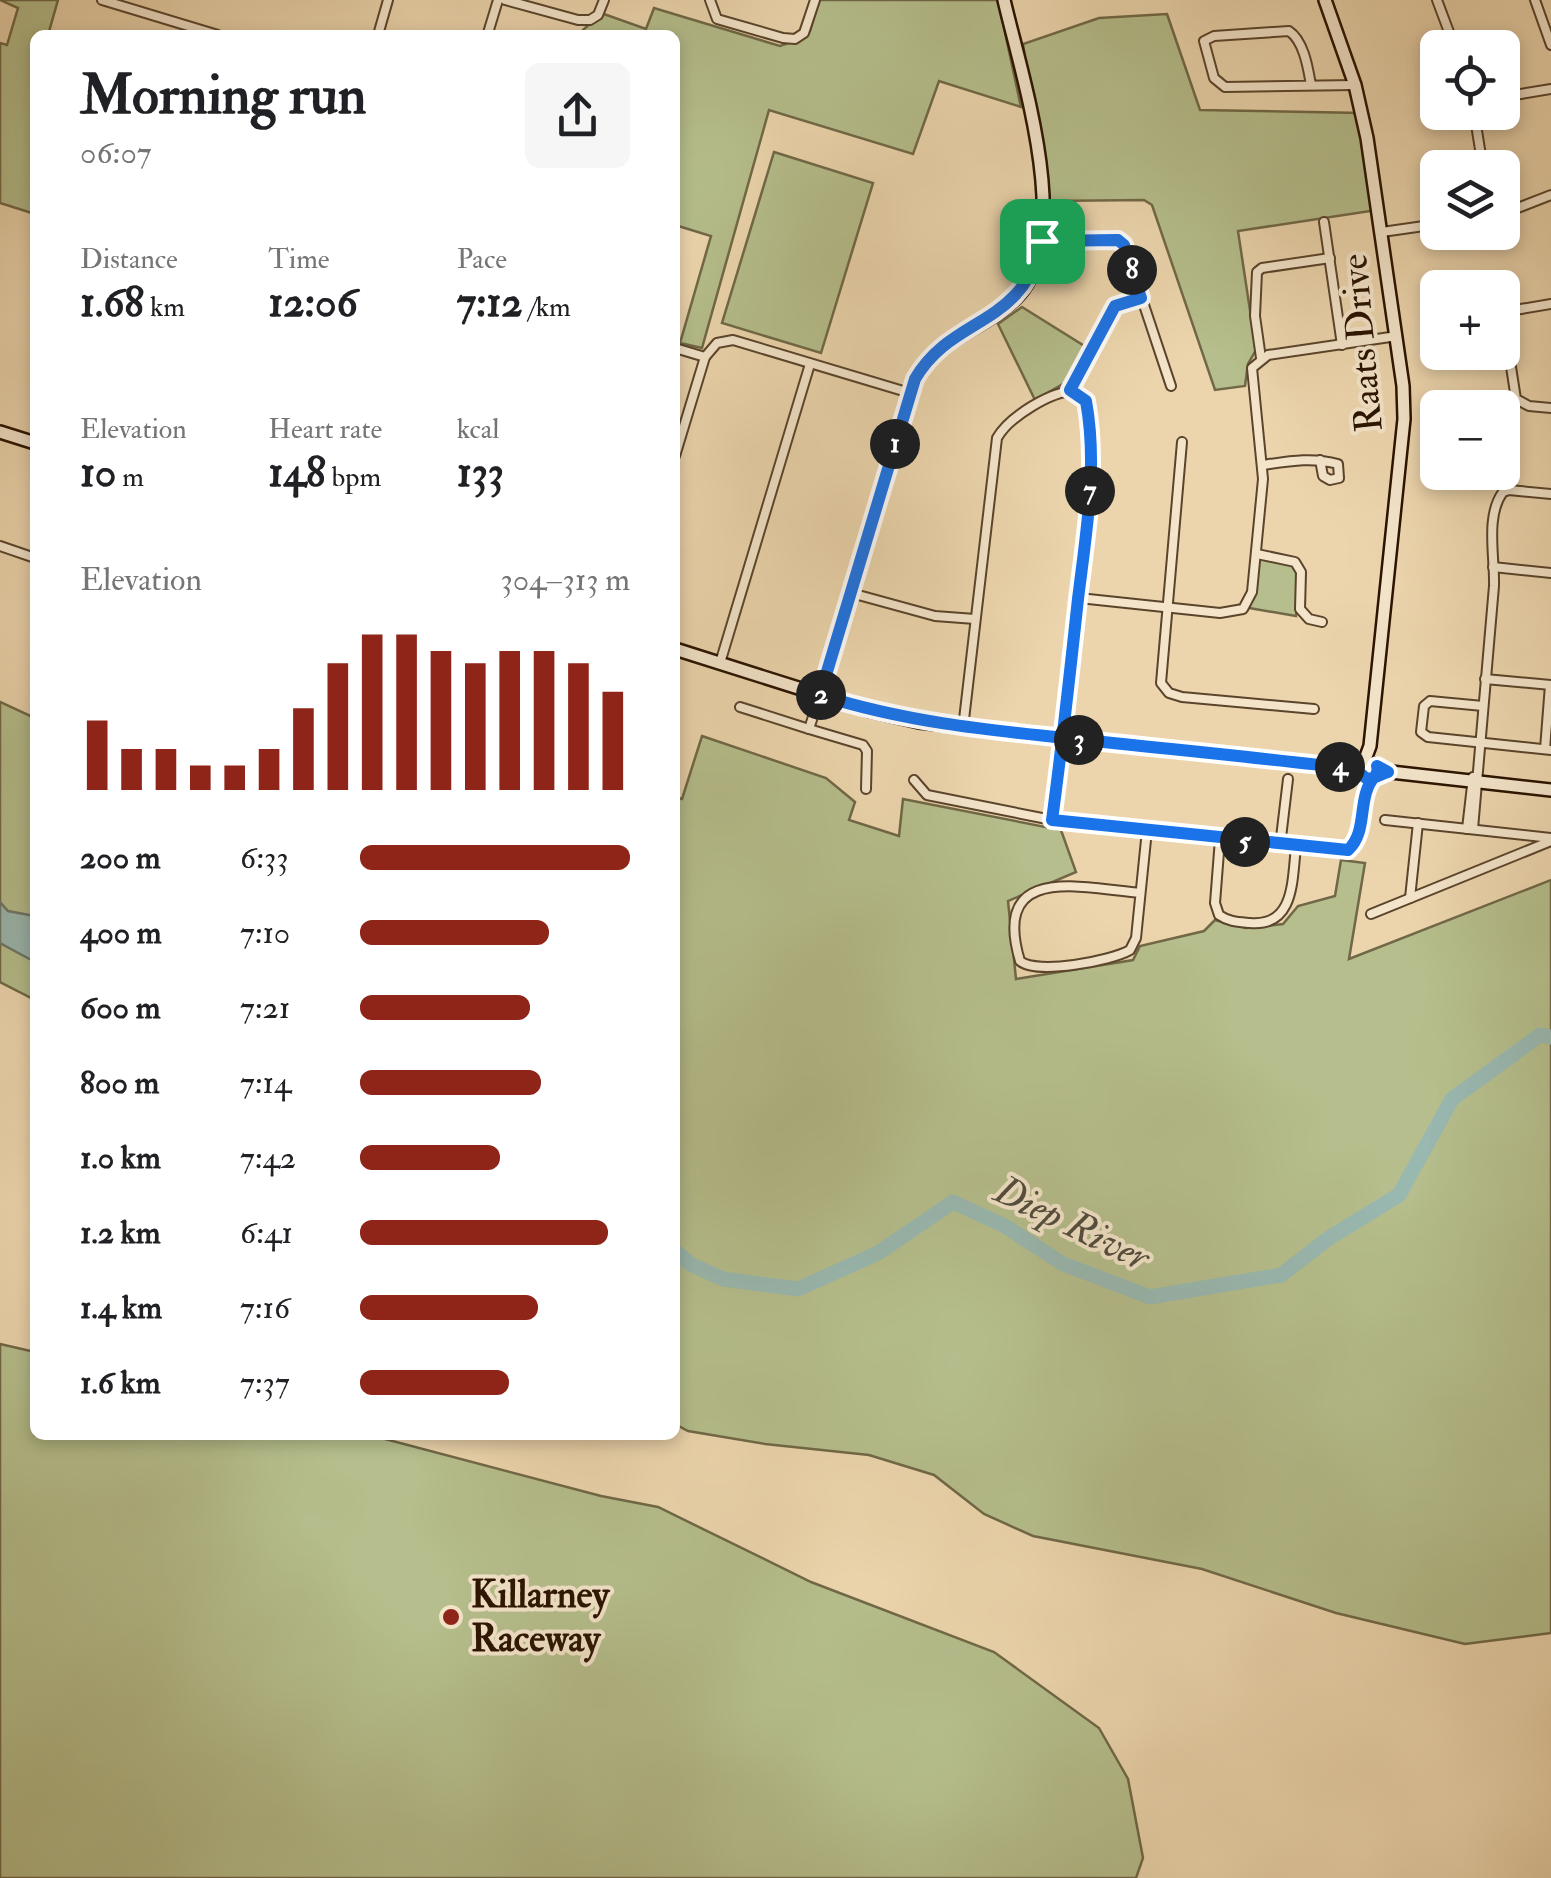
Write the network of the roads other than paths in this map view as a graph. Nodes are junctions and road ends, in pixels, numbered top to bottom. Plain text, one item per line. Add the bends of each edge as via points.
1 (102, 0) edge
2 (388, 0) edge
3 (502, 0) edge
4 (604, 0) edge
5 (710, 0) edge
6 (815, 0) edge
7 (1004, 0) edge
8 (1324, 0) edge
9 (1438, 0) edge
10 (1535, 0) edge
11 (201, 30) edge
12 (379, 30) edge
13 (489, 30) edge
14 (1448, 30) edge
15 (1551, 45) edge
16 (1311, 85) junction
17 (1355, 86) junction
18 (1551, 89) edge
19 (1520, 94) edge
20 (1551, 195) edge
21 (1520, 207) edge
22 (1324, 222) dead end
23 (1420, 227) edge
24 (1382, 232) junction
25 (1042, 241) junction
26 (1330, 258) junction
27 (1141, 298) junction
28 (1551, 304) edge
29 (1397, 336) junction
30 (1342, 345) junction
31 (680, 350) edge
32 (705, 357) junction
33 (1261, 358) junction
34 (810, 364) junction
35 (1171, 386) dead end
36 (1070, 390) junction
37 (910, 393) junction
38 (1551, 408) edge
39 (0, 432) edge
40 (680, 440) edge
41 (30, 441) edge
42 (1182, 442) dead end
43 (1320, 460) dead end
44 (1263, 465) junction
45 (1551, 494) edge
46 (0, 546) edge
47 (1257, 554) junction
48 (30, 556) edge
49 (1493, 567) junction
50 (1551, 573) edge
51 (851, 593) junction
52 (1078, 598) junction
53 (1168, 608) junction
54 (975, 620) junction
55 (1322, 622) dead end
56 (680, 651) edge
57 (720, 664) junction
58 (1485, 679) junction
59 (1550, 685) edge
60 (820, 695) junction
61 (1483, 706) junction
62 (740, 707) dead end
63 (1314, 709) dead end
64 (962, 728) junction
65 (809, 729) junction
66 (1063, 738) junction
67 (1479, 742) junction
68 (1548, 749) edge
69 (1369, 772) junction
70 (1475, 777) junction
71 (1288, 778) dead end
72 (914, 780) dead end
73 (866, 789) dead end
74 (1551, 790) edge
75 (1052, 820) junction
76 (1385, 820) dead end
77 (1418, 823) junction
78 (1470, 829) junction
79 (1147, 830) junction
80 (1527, 836) junction
81 (1220, 839) junction
82 (1551, 840) edge
83 (1280, 846) junction
84 (1296, 847) junction
85 (1522, 855) junction
86 (1140, 893) junction
87 (1371, 898) dead end
88 (1410, 898) junction

1 - 11 street
2 - 12 street
3 - 4 street via 583,21 598,14
3 - 13 street
5 - 6 street via 718,18 789,39 804,33
7 - 25 street via 1044,192
8 - 17 street, Raats Drive
9 - 14 street
10 - 15 street
16 - 16 street via 1220,86 1204,40 1288,31 1296,36
16 - 17 street
17 - 24 street, Raats Drive
18 - 19 street
20 - 21 street
22 - 26 street
23 - 24 street
24 - 29 street, Raats Drive
25 - 27 street via 1118,240
25 - 37 street via 1024,288 934,354
26 - 30 street
26 - 33 street via 1257,272
27 - 35 street
27 - 36 street via 1115,306
28 - 38 street via 1514,310 1504,322 1516,399
29 - 30 street
29 - 69 street, Raats Drive via 1404,418
30 - 33 street
31 - 32 street
32 - 34 street via 716,342 734,340
32 - 40 street
33 - 44 street via 1250,379
34 - 37 street
34 - 57 street
36 - 52 street via 1086,401 1092,441
36 - 54 street via 1008,423 996,438
37 - 51 street
39 - 41 street
42 - 53 street
43 - 44 street
44 - 47 street
45 - 49 street via 1509,490 1498,496
46 - 48 street
47 - 53 street via 1251,598 1243,609
47 - 55 street via 1295,562 1300,609
49 - 50 street
49 - 58 street
51 - 54 street
51 - 60 street
52 - 53 street
52 - 66 street
53 - 63 street via 1160,676 1170,693
54 - 64 street
56 - 57 street
57 - 60 street
58 - 59 street
58 - 61 street
59 - 68 street
60 - 64 street
60 - 65 street
61 - 67 street
61 - 67 street via 1435,700 1424,706 1424,735
62 - 65 street
64 - 66 street
65 - 73 street via 864,746
66 - 69 street
66 - 75 street
67 - 68 street
67 - 70 street
69 - 70 street
69 - 84 street via 1351,847
70 - 74 street
70 - 78 street
71 - 83 street
72 - 75 street via 927,795
75 - 79 street
76 - 77 street
77 - 78 street
77 - 88 street
78 - 80 street
79 - 81 street
79 - 86 street
80 - 82 street
80 - 85 street via 1531,845
81 - 83 street
81 - 84 street via 1216,910 1233,922 1258,924 1282,914
82 - 85 street
83 - 84 street
85 - 88 street
86 - 86 street via 1136,938 1127,952 1043,968 1020,961 1014,918 1026,897 1058,886
87 - 88 street via 1374,912

